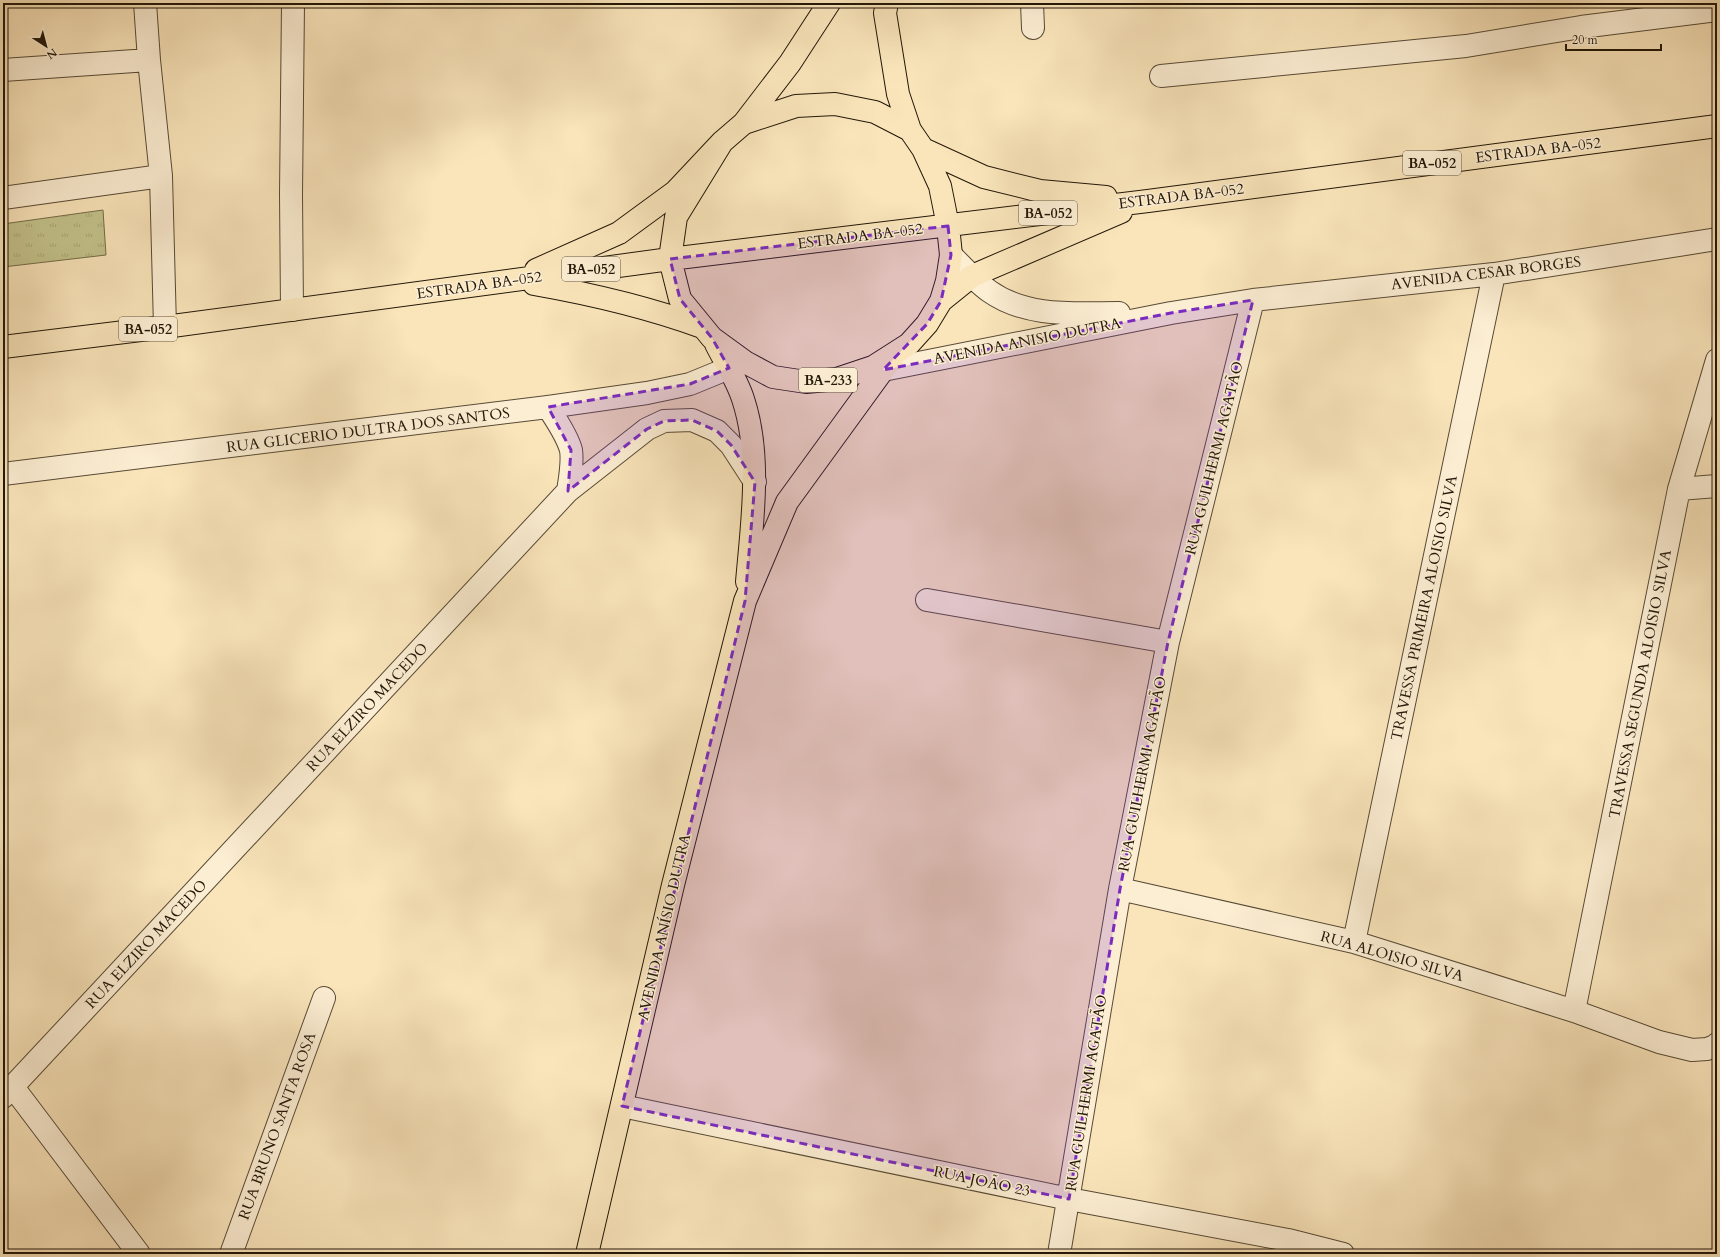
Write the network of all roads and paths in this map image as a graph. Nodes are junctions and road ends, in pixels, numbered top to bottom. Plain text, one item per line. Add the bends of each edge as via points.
1 (145, 3) edge
2 (293, 3) edge
3 (829, 3) edge
4 (886, 3) edge
5 (1032, 3) edge
6 (1717, 10) edge
7 (1033, 28) dead end
8 (149, 60) junction
9 (3, 70) edge
10 (1161, 76) dead end
11 (744, 123) junction
12 (1717, 126) edge
13 (910, 130) junction
14 (722, 142) junction
15 (923, 149) junction
16 (161, 176) junction
17 (3, 198) edge
18 (1148, 201) junction
19 (948, 226) junction
20 (1717, 239) edge
21 (951, 254) junction
22 (670, 259) junction
23 (1494, 274) junction
24 (972, 276) junction
25 (513, 280) junction
26 (1254, 300) junction
27 (941, 301) junction
28 (292, 310) junction
29 (1171, 313) junction
30 (165, 327) junction
31 (707, 333) junction
32 (909, 344) junction
33 (3, 347) edge
34 (1717, 360) edge
35 (729, 368) junction
36 (883, 370) junction
37 (548, 407) junction
38 (3, 474) edge
39 (755, 482) junction
40 (1717, 486) edge
41 (1679, 489) junction
42 (568, 491) junction
43 (927, 600) dead end
44 (745, 601) junction
45 (1168, 642) junction
46 (1120, 889) junction
47 (1354, 942) junction
48 (324, 998) dead end
49 (1574, 1011) junction
50 (1717, 1044) edge
51 (8, 1092) edge
52 (622, 1106) junction
53 (1069, 1199) junction
54 (1283, 1247) edge
55 (139, 1254) edge
56 (231, 1254) edge
57 (587, 1254) edge
58 (1059, 1254) edge
59 (1343, 1254) edge

1 - 8 street
2 - 28 street
3 - 11 main road, BA-233 via 790,63
4 - 13 main road, BA-233 via 885,13 898,94
5 - 7 street
6 - 10 street via 1581,27 1466,46
8 - 9 street
8 - 16 street
11 - 13 main road, BA-233 via 796,106 835,104 875,112
11 - 14 main road, BA-233
12 - 18 main road, ESTRADA BA-052 / BA-052
13 - 15 main road, BA-233
14 - 22 main road, BA-233 via 676,217
14 - 25 main road via 675,192 619,233
15 - 18 main road via 984,177 1040,191
15 - 19 main road, BA-233 via 940,186
16 - 17 street
16 - 30 street
18 - 19 main road, ESTRADA BA-052 / BA-052
18 - 24 main road
19 - 21 main road, BA-233
19 - 22 main road, ESTRADA BA-052 / BA-052
20 - 23 street, AVENIDA CESAR BORGES
21 - 24 street, AVENIDA ANISIO DUTRA
21 - 27 main road, BA-233
22 - 25 main road, ESTRADA BA-052 / BA-052
22 - 31 main road, BA-233 via 680,299
23 - 26 street, AVENIDA CESAR BORGES
23 - 47 street, TRAVESSA PRIMEIRA ALOISIO SILVA
24 - 27 main road
24 - 29 street, AVENIDA ANISIO DUTRA via 988,291 1006,301 1045,313
25 - 28 main road, ESTRADA BA-052 / BA-052
25 - 31 main road via 590,294 661,312
26 - 29 street, AVENIDA ANISIO DUTRA
26 - 45 street, RUA GUILHERMI AGATÃO
27 - 32 main road, BA-233 via 927,324
28 - 30 main road, ESTRADA BA-052 / BA-052
29 - 36 street, AVENIDA ANISIO DUTRA
30 - 33 main road, ESTRADA BA-052 / BA-052
31 - 32 main road, BA-233 via 745,362 773,377 806,382 837,379 873,367
31 - 35 main road
32 - 36 main road
34 - 41 street, TRAVESSA SEGUNDA ALOISIO SILVA
35 - 37 street, RUA GLICERIO DULTRA DOS SANTOS via 690,384 647,393
35 - 39 main road via 743,399
36 - 44 main road via 787,502
37 - 38 street, RUA GLICERIO DULTRA DOS SANTOS
37 - 42 street via 571,450
39 - 42 street, RUA ELZIRO MACEDO via 732,445 717,431 692,420 664,421 647,429
39 - 44 main road
40 - 41 street
41 - 49 street, TRAVESSA SEGUNDA ALOISIO SILVA
42 - 51 street, RUA ELZIRO MACEDO
43 - 45 street
44 - 52 main road, AVENIDA ANÍSIO DUTRA via 673,885
45 - 46 street, RUA GUILHERMI AGATÃO
46 - 47 street, RUA ALOISIO SILVA
46 - 53 street, RUA GUILHERMI AGATÃO
47 - 49 street, RUA ALOISIO SILVA
48 - 56 street, RUA BRUNO SANTA ROSA
49 - 50 street, RUA ALOISIO SILVA via 1659,1042 1692,1050 1707,1049
51 - 55 street
52 - 53 street, RUA JOÃO 23
52 - 57 main road, AVENIDA ANÍSIO DUTRA
53 - 54 street, RUA JOÃO 23
53 - 58 street, RUA GUILHERMI AGATÃO
54 - 59 street, RUA JOÃO 23

